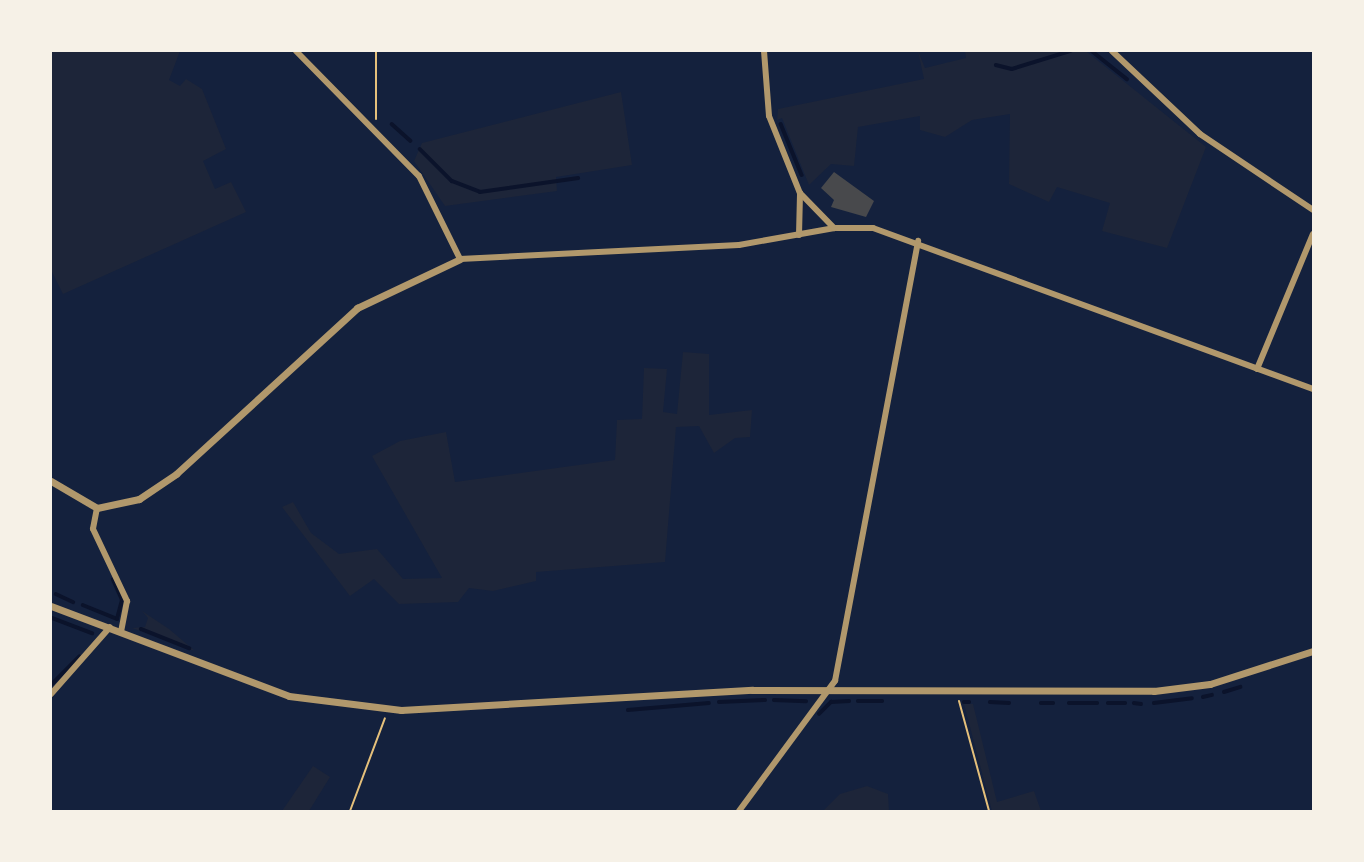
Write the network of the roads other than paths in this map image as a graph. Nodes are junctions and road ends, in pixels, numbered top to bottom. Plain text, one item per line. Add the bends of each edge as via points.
1 (296, 51) edge
2 (764, 51) edge
3 (1112, 51) edge
4 (800, 194) junction
5 (1313, 210) edge
6 (834, 228) junction
7 (1313, 234) edge
8 (799, 235) junction
9 (918, 241) junction
10 (460, 259) junction
11 (1257, 369) junction
12 (1313, 389) edge
13 (51, 481) edge
14 (97, 508) junction
15 (51, 606) edge
16 (110, 627) junction
17 (121, 632) junction
18 (1313, 652) edge
19 (827, 689) junction
20 (51, 694) edge
21 (739, 811) edge

1 - 10 street via 428,189
2 - 4 street via 769,116
3 - 5 street via 1200,134
4 - 6 street
4 - 8 street
6 - 8 street
6 - 9 street via 873,228
7 - 11 street
8 - 10 street via 739,245
9 - 11 street
9 - 19 street via 835,681
10 - 14 street via 357,308 159,486 120,508
11 - 12 street
13 - 14 street
14 - 17 street via 93,529 127,601
15 - 16 street
16 - 17 street
16 - 20 street
17 - 19 street via 289,696 386,710
18 - 19 street via 1176,690
19 - 21 street

